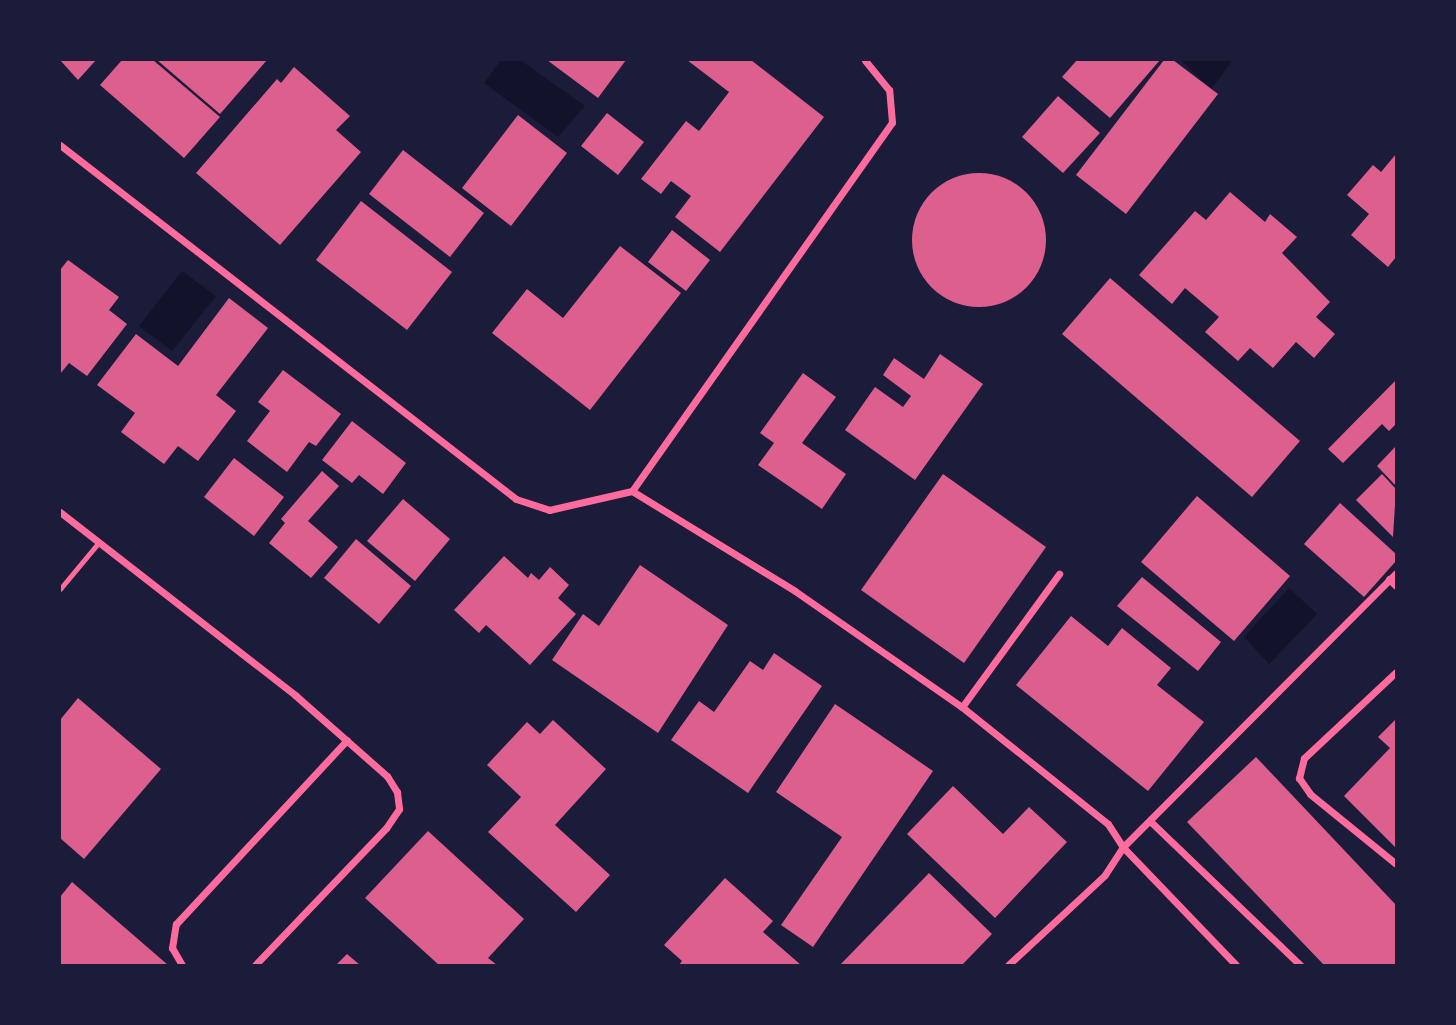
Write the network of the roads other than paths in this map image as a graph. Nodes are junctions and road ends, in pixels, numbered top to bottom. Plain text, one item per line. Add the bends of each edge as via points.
1 (865, 60) edge
2 (60, 145) edge
3 (632, 491) junction
4 (60, 512) edge
5 (99, 542) junction
6 (1396, 573) edge
7 (1059, 574) dead end
8 (1389, 579) junction
9 (1396, 586) edge
10 (60, 589) edge
11 (1396, 672) edge
12 (962, 707) junction
13 (347, 740) junction
14 (1151, 822) junction
15 (1123, 848) junction
16 (1396, 864) edge
17 (182, 965) edge
18 (255, 965) edge
19 (1008, 965) edge
20 (1236, 965) edge
21 (1300, 965) edge

1 - 3 street via 889,90 892,122
2 - 3 street via 516,499 549,510
3 - 12 street via 794,591
4 - 5 street
5 - 10 lane
5 - 13 street
6 - 8 street
7 - 12 street
8 - 9 street
8 - 14 street
11 - 16 street via 1304,758 1299,778 1310,794
12 - 15 street via 1108,824
13 - 17 street via 176,924 172,948
13 - 18 street via 387,776 397,792 399,809
14 - 15 street
14 - 21 street
15 - 19 street via 1105,875
15 - 20 street

